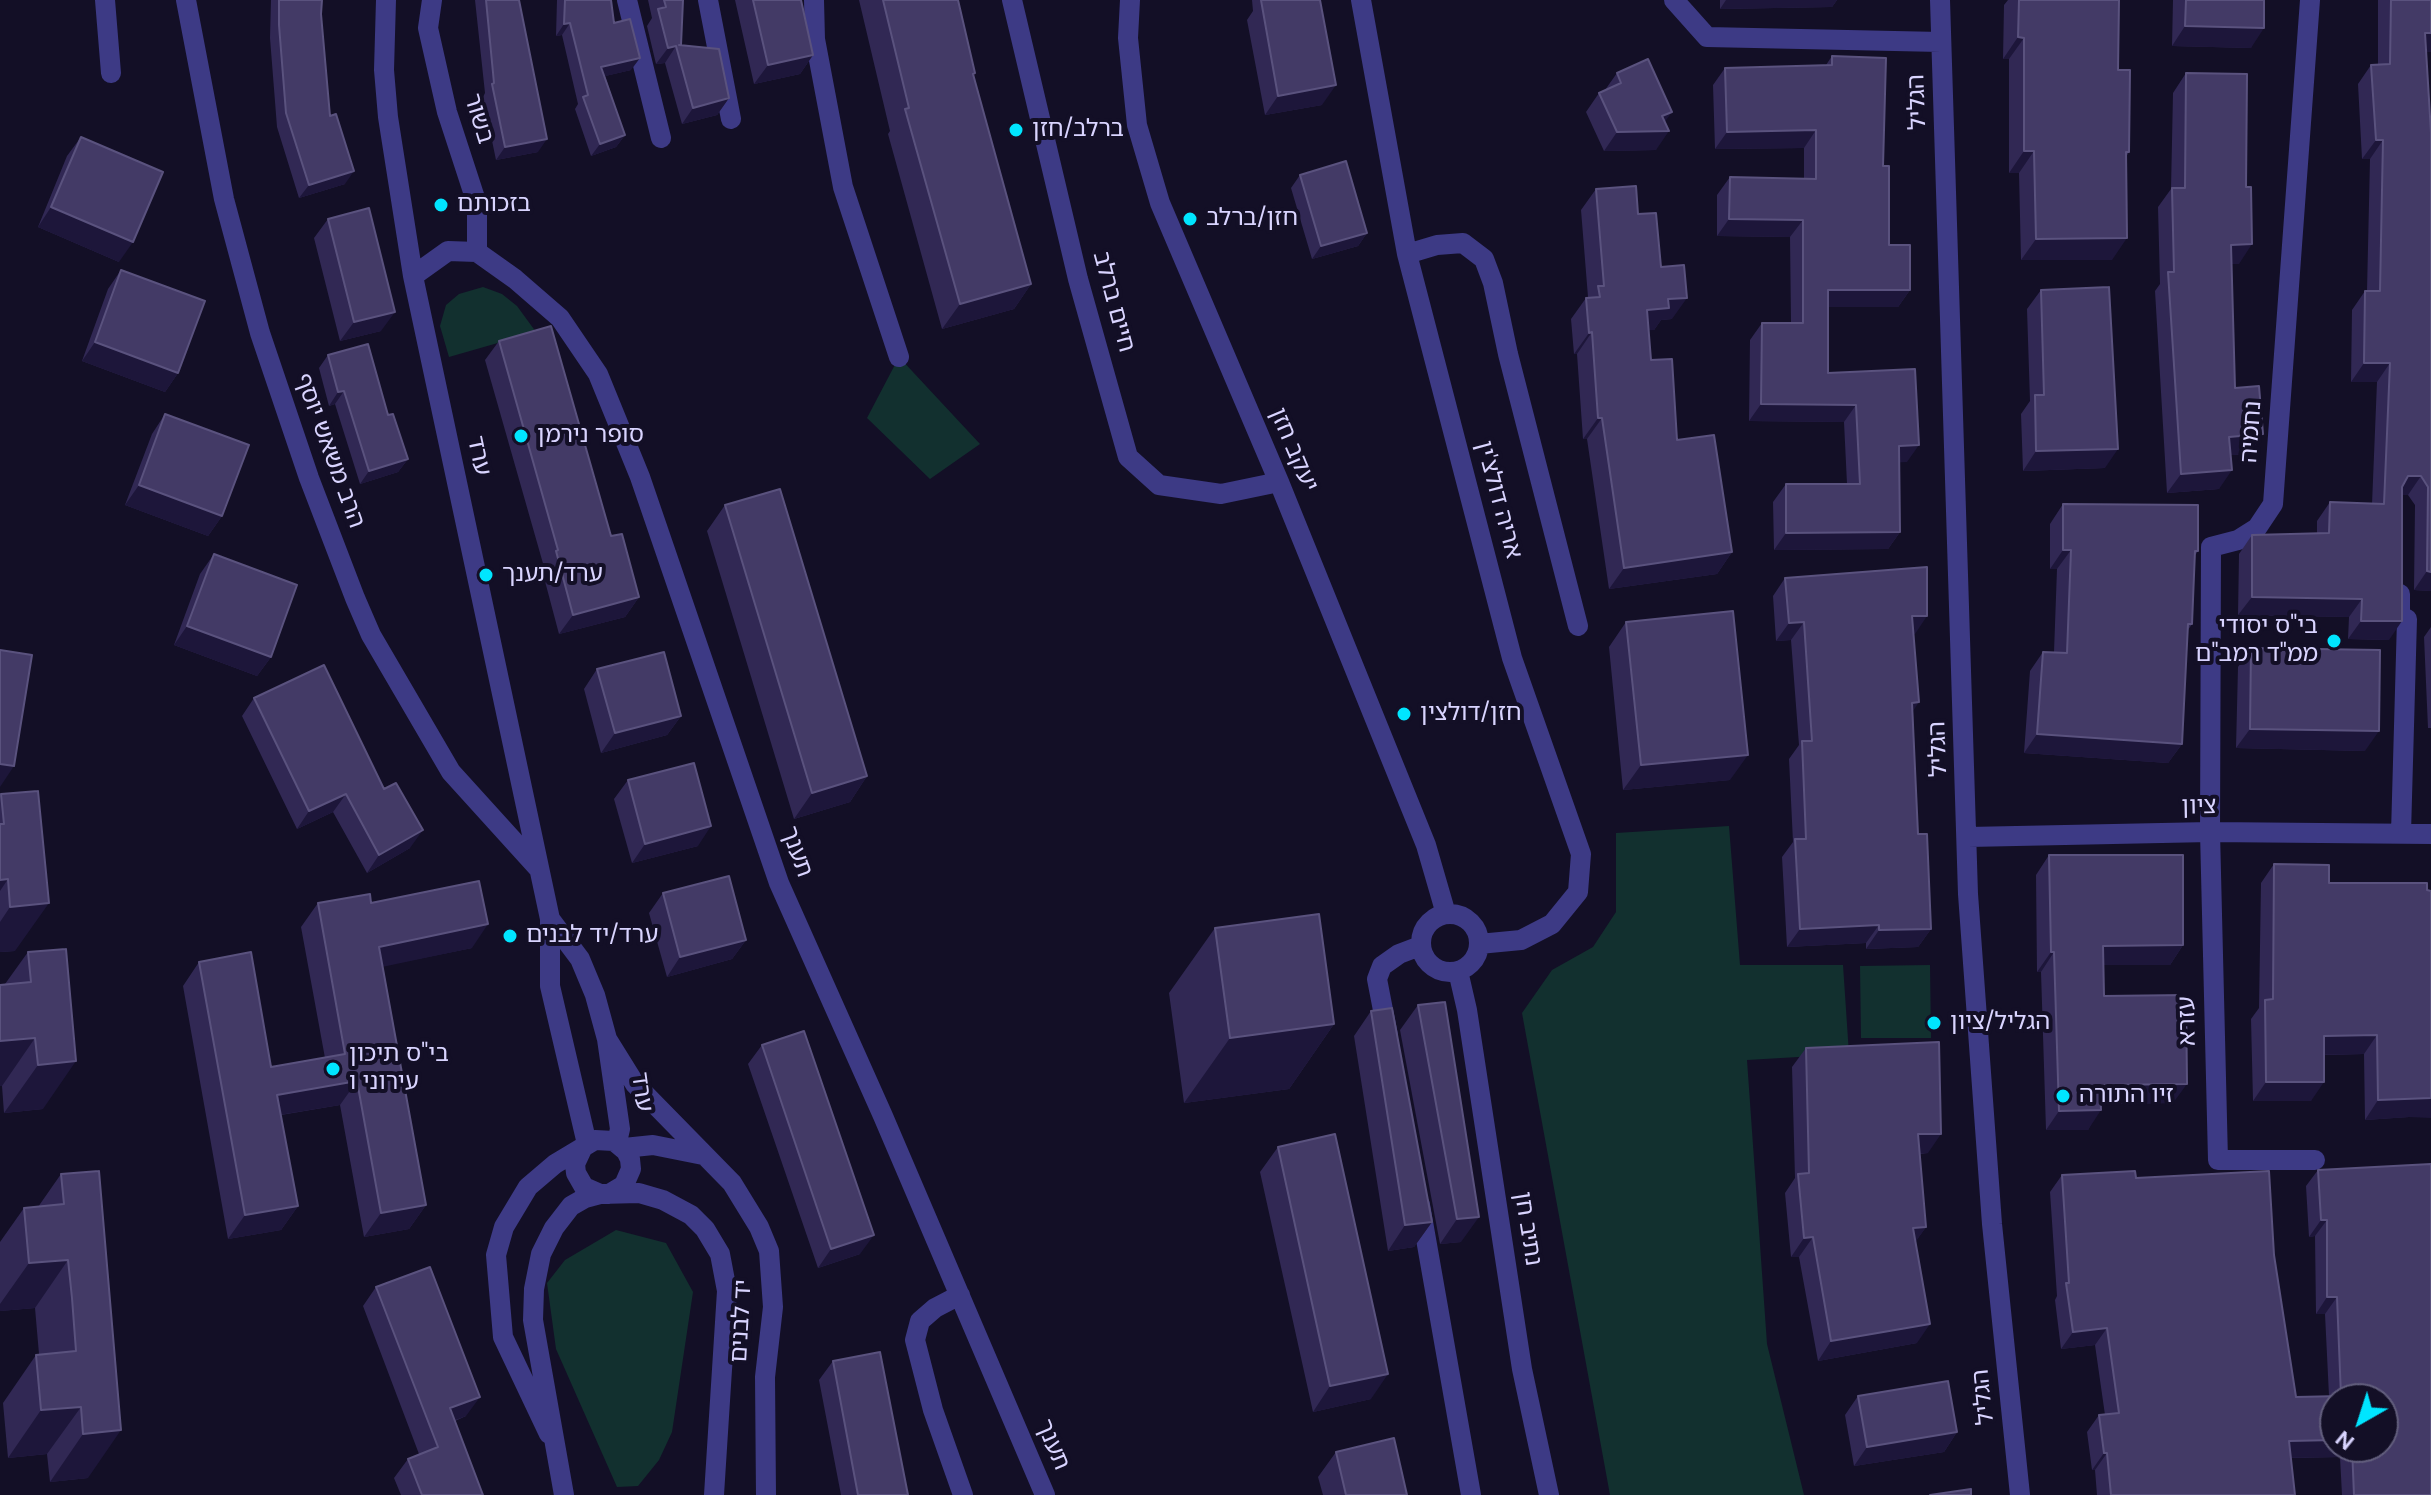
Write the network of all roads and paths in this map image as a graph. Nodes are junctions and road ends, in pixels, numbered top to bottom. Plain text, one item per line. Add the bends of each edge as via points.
1 (105, 0) edge
2 (186, 0) edge
3 (386, 0) edge
4 (432, 0) edge
5 (627, 0) edge
6 (708, 0) edge
7 (814, 0) edge
8 (1012, 0) edge
9 (1130, 0) edge
10 (1361, 0) edge
11 (1674, 0) edge
12 (1940, 0) edge
13 (2310, 0) edge
14 (1941, 42) junction
15 (111, 73) dead end
16 (731, 119) edge
17 (661, 138) dead end
18 (477, 252) junction
19 (1407, 254) junction
20 (413, 276) junction
21 (899, 357) dead end
22 (1279, 482) junction
23 (2401, 576) edge
24 (1578, 626) dead end
25 (2210, 832) junction
26 (2401, 833) junction
27 (2431, 834) edge
28 (1968, 837) junction
29 (538, 868) junction
30 (1446, 914) junction
31 (550, 919) junction
32 (1479, 944) junction
33 (1420, 946) junction
34 (1458, 971) junction
35 (607, 1039) junction
36 (1391, 1055) edge
37 (620, 1145) junction
38 (585, 1146) junction
39 (703, 1155) junction
40 (2315, 1160) dead end
41 (1417, 1191) edge
42 (604, 1194) junction
43 (960, 1295) junction
44 (556, 1448) junction
45 (564, 1495) edge
46 (714, 1495) edge
47 (766, 1495) edge
48 (963, 1495) edge
49 (1045, 1495) edge
50 (1471, 1495) edge
51 (1549, 1495) edge
52 (2020, 1495) edge

1 - 15 street
2 - 29 street, הרב משאש יוסף via 224,199 260,333 355,598 451,772
3 - 20 street, ערד via 388,117
4 - 18 street, בשור via 428,28 447,112 477,204
5 - 17 street
6 - 16 street
7 - 21 street via 815,39 843,187
8 - 22 street, חיים ברלב via 1078,279 1128,457 1159,485 1221,494
9 - 22 street, יעקב חזן via 1128,38 1137,125 1160,203
10 - 19 street, אריה דולצ'ין
11 - 14 street via 1707,37
12 - 14 street, הגליל
13 - 25 street, נחמיה via 2273,504 2257,528 2211,547
14 - 28 street, הגליל
18 - 20 street via 448,251
18 - 43 street, תענך via 560,318 598,374 640,477 779,883
19 - 24 street via 1463,243 1484,259
19 - 32 street, אריה דולצ'ין via 1512,658 1581,854 1578,892 1552,924 1521,940
20 - 29 street, ערד
22 - 30 street, יעקב חזן via 1426,845
23 - 26 street via 2400,619 2407,619
25 - 26 street, ציון
25 - 28 street, ציון
25 - 40 street, עזרא via 2218,1160
26 - 27 street, ציון
28 - 52 street, הגליל via 1992,1224
29 - 31 street, ערד
30 - 32 street via 1466,918
30 - 33 street via 1424,928
31 - 35 street, ערד via 580,959
31 - 38 street, ערד via 550,986
32 - 34 street via 1471,963
33 - 34 street via 1436,969
33 - 36 street via 1382,966 1377,979
34 - 51 street, נתיב חן via 1522,1369
35 - 37 street, ערד
35 - 39 street, יד לבנים via 635,1084
37 - 38 street via 603,1139
37 - 39 street via 669,1146
37 - 42 street via 630,1159 629,1177 617,1191
38 - 42 street via 576,1173 584,1187
38 - 44 street via 528,1187 504,1227 496,1255 503,1337
39 - 47 street, יד לבנים via 732,1183 769,1251 773,1307 765,1377
41 - 50 street
42 - 44 street via 585,1198 563,1214 541,1254 534,1289 533,1320
42 - 46 street, יד לבנים via 639,1193 663,1200 691,1215 720,1254 727,1291
43 - 48 street via 920,1321 915,1340
43 - 49 street, תענך
44 - 45 street

